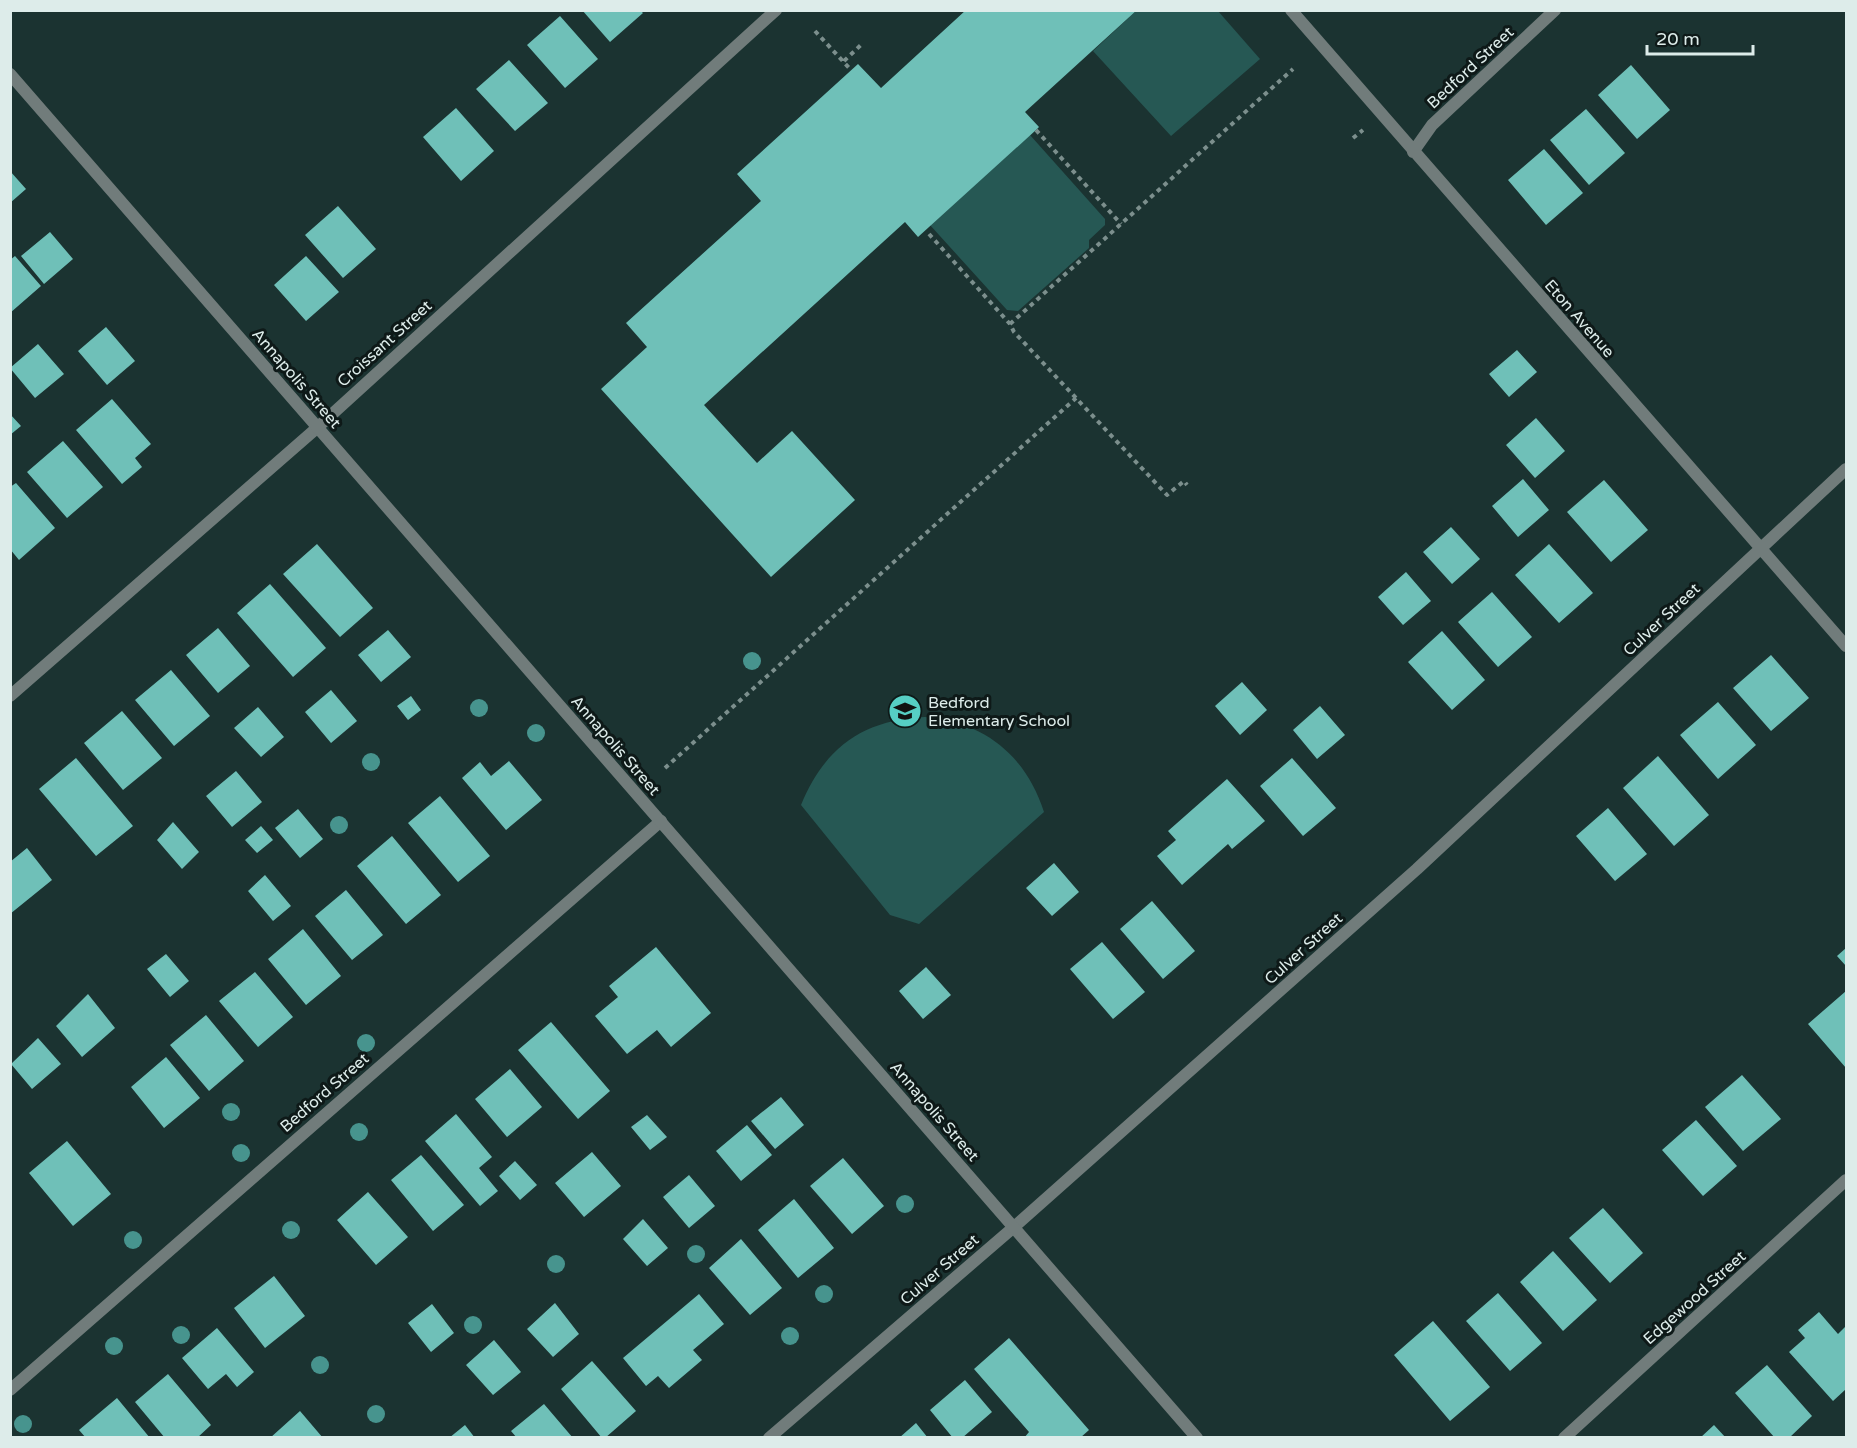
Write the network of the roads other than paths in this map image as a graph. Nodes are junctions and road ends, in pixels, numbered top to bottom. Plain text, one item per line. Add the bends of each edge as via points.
1 (776, 10) edge
2 (1291, 10) edge
3 (1555, 10) edge
4 (10, 74) edge
5 (1413, 152) junction
6 (318, 427) junction
7 (1846, 469) edge
8 (1761, 548) junction
9 (1846, 646) edge
10 (10, 696) edge
11 (661, 821) junction
12 (1846, 1180) edge
13 (1014, 1227) junction
14 (10, 1390) edge
15 (769, 1437) edge
16 (1197, 1437) edge
17 (1564, 1437) edge

1 - 6 street, Croissant Street
2 - 5 street, Eton Avenue
3 - 5 street, Bedford Street via 1432,125
4 - 6 street, Annapolis Street
5 - 8 street, Eton Avenue
6 - 10 street, Croissant Street
6 - 11 street, Annapolis Street
7 - 8 street, Culver Street
8 - 9 street, Eton Avenue
8 - 13 street, Culver Street via 1417,869
11 - 13 street, Annapolis Street
11 - 14 street, Bedford Street
12 - 17 street, Edgewood Street
13 - 15 street, Culver Street
13 - 16 street, Annapolis Street

